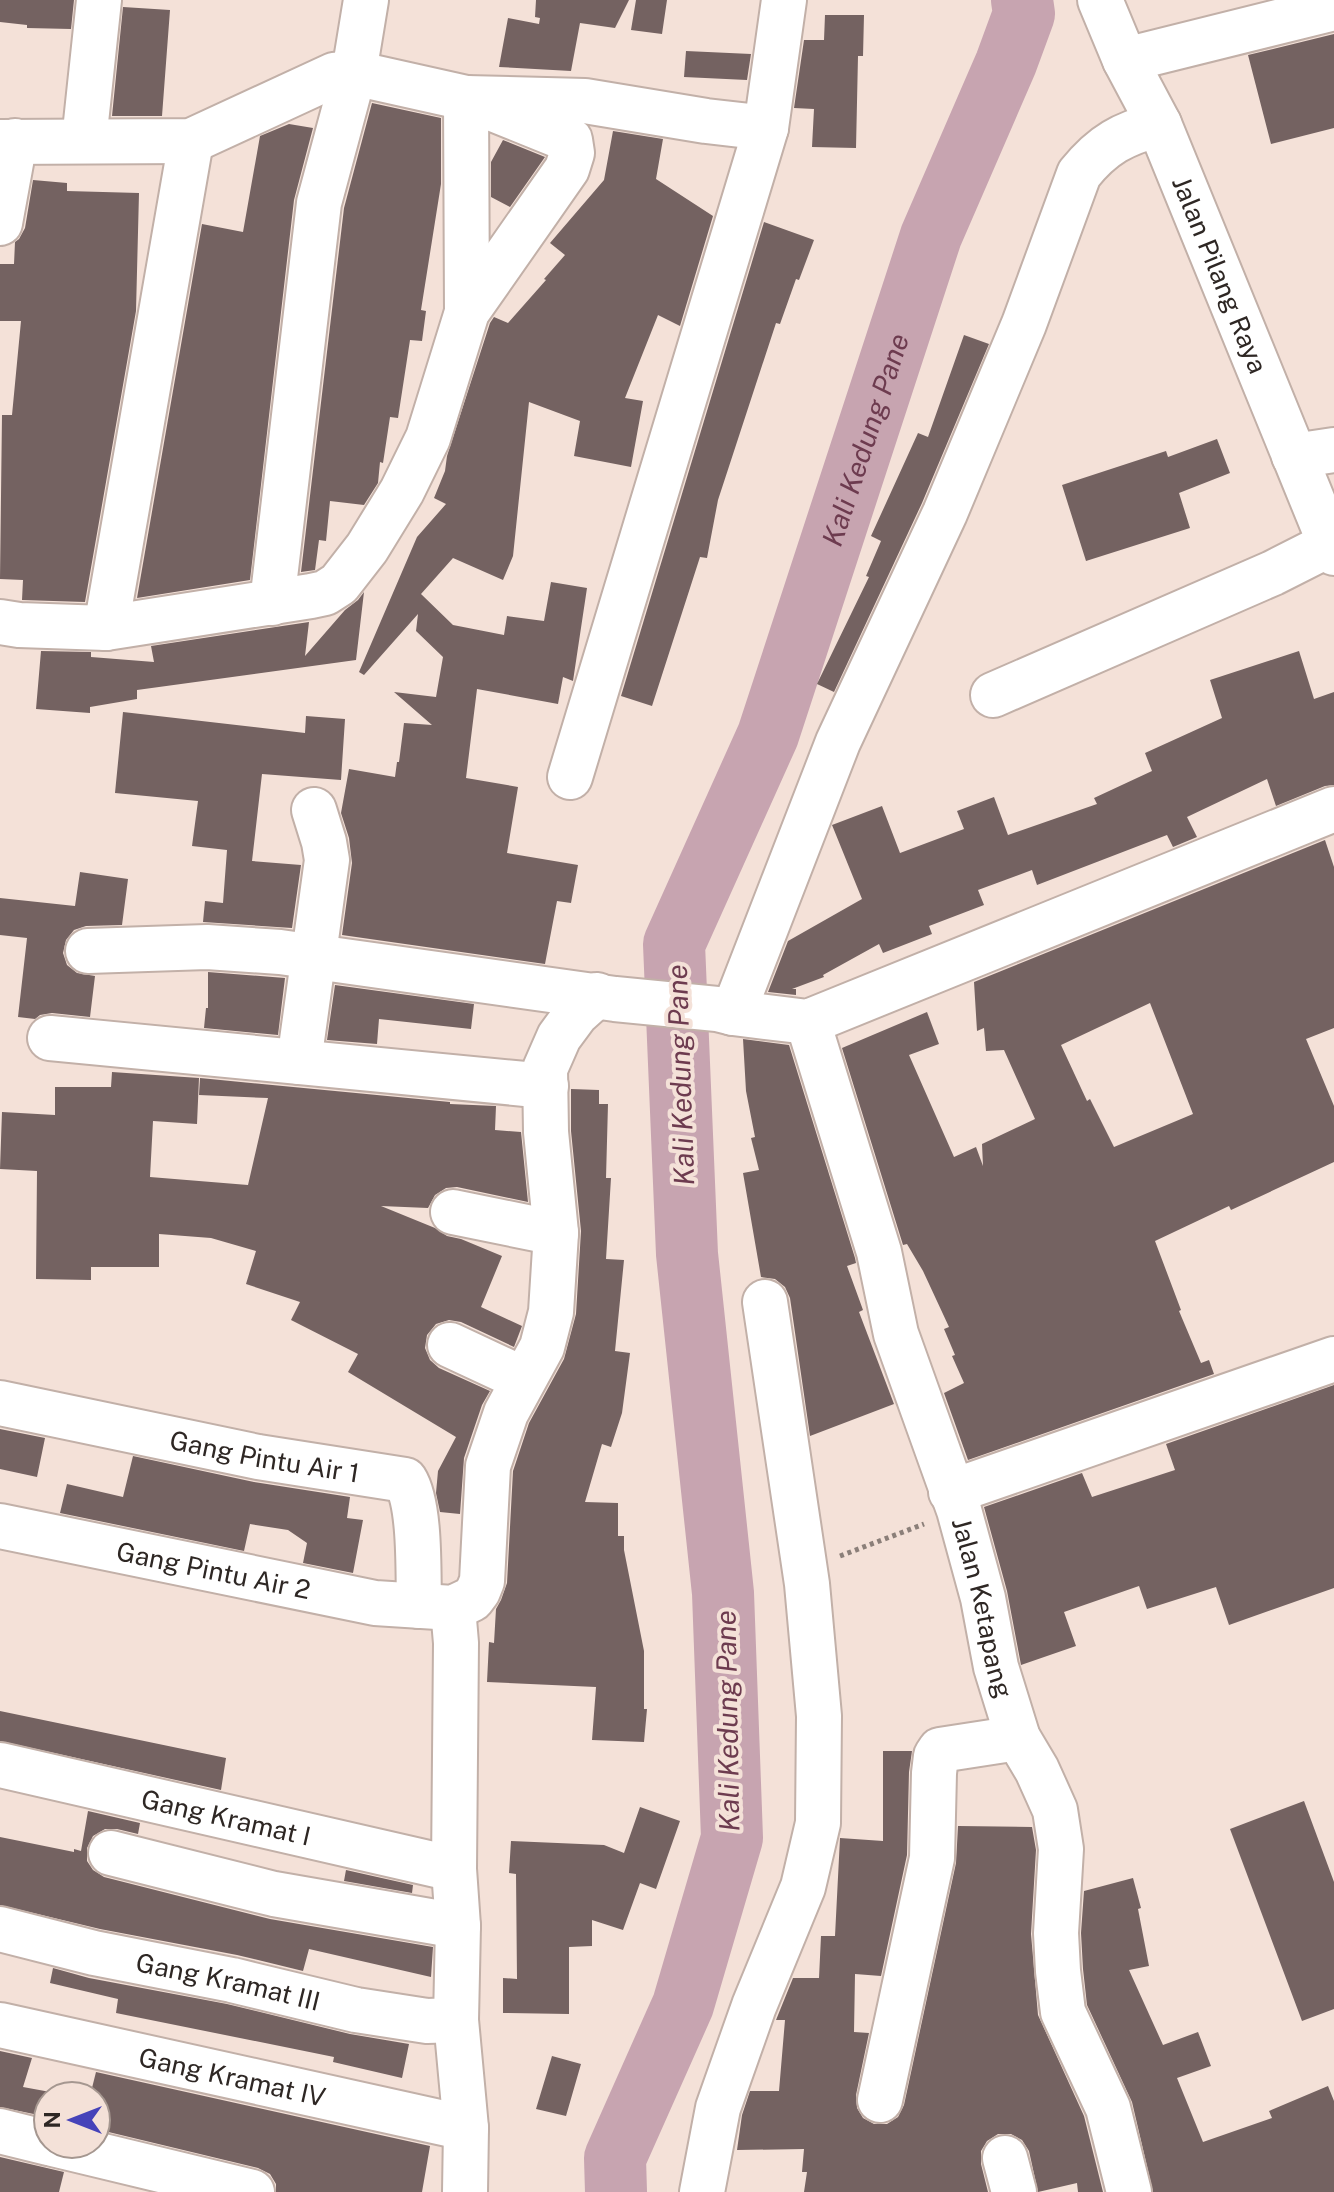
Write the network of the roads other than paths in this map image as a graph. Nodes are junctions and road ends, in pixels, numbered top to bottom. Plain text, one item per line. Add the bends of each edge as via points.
1 (99, 0) edge
2 (366, 0) edge
3 (784, 0) edge
4 (1100, 0) edge
5 (1334, 8) edge
6 (1125, 60) junction
7 (354, 73) junction
8 (466, 98) junction
9 (1159, 124) junction
10 (766, 128) junction
11 (84, 141) junction
12 (191, 141) junction
13 (7, 142) edge
14 (0, 223) edge
15 (467, 312) junction
16 (1314, 453) edge
17 (1332, 548) edge
18 (272, 603) junction
19 (0, 622) edge
20 (106, 628) junction
21 (993, 695) dead end
22 (570, 777) dead end
23 (1334, 809) edge
24 (314, 810) dead end
25 (88, 951) dead end
26 (315, 956) junction
27 (606, 997) junction
28 (725, 1011) junction
29 (808, 1022) junction
30 (50, 1038) dead end
31 (299, 1062) junction
32 (546, 1086) junction
33 (453, 1212) dead end
34 (556, 1233) junction
35 (765, 1302) dead end
36 (450, 1345) dead end
37 (1334, 1359) edge
38 (523, 1379) junction
39 (0, 1403) edge
40 (955, 1501) junction
41 (0, 1526) edge
42 (446, 1605) junction
43 (1018, 1738) junction
44 (0, 1765) edge
45 (111, 1853) dead end
46 (454, 1869) junction
47 (458, 1926) junction
48 (0, 1929) edge
49 (456, 2020) junction
50 (0, 2025) edge
51 (880, 2100) dead end
52 (466, 2128) junction
53 (0, 2131) edge
54 (32, 2139) edge
55 (112, 2158) edge
56 (1124, 2191) edge
57 (252, 2192) edge
58 (465, 2192) edge
59 (702, 2192) edge

1 - 11 main road
2 - 7 main road
3 - 10 main road
4 - 6 main road, Jalan Pilang Raya
5 - 6 main road
6 - 9 main road, Jalan Pilang Raya
7 - 8 main road
7 - 12 main road via 334,75
7 - 18 main road via 319,203
8 - 10 main road via 585,101
8 - 15 main road
8 - 15 main road via 570,140 572,153 567,169
9 - 16 main road, Jalan Pilang Raya
9 - 28 main road via 1109,143 1079,174 951,499 838,742
10 - 22 main road
11 - 12 main road
11 - 13 main road
12 - 20 main road
13 - 14 main road
15 - 18 main road via 428,438 367,548 339,584 325,593
16 - 17 main road, Jalan Pilang Raya
17 - 21 main road
18 - 20 main road
19 - 20 main road
23 - 29 main road
24 - 26 main road via 327,851
25 - 26 main road via 207,947
26 - 27 main road
26 - 31 main road
27 - 28 main road
27 - 32 main road via 576,1014 559,1037 545,1069
28 - 29 main road
29 - 40 main road, Jalan Ketapang via 879,1252 896,1334
30 - 31 main road
31 - 32 main road
32 - 34 main road
33 - 34 main road
34 - 38 main road via 551,1312 542,1347
35 - 59 main road via 805,1569 819,1716 818,1823 803,1887 718,2108
36 - 38 main road
37 - 40 main road
38 - 42 main road via 488,1466 482,1581 478,1591
39 - 42 main road, Gang Pintu Air 1 via 258,1457 405,1480 416,1530
40 - 43 main road, Jalan Ketapang
41 - 42 main road, Gang Pintu Air 2 via 375,1603
42 - 46 main road via 456,1643
43 - 51 main road via 940,1750 936,1756 932,1858
43 - 56 main road, Jalan Ketapang via 1055,1810 1061,1849 1056,1933 1063,2012 1108,2108
44 - 46 main road, Gang Kramat I
45 - 47 main road via 274,1894
46 - 47 main road
47 - 49 main road
48 - 49 main road, Gang Kramat III via 356,2010
49 - 52 main road
50 - 52 main road, Gang Kramat IV
52 - 58 main road
53 - 54 main road
55 - 57 main road

